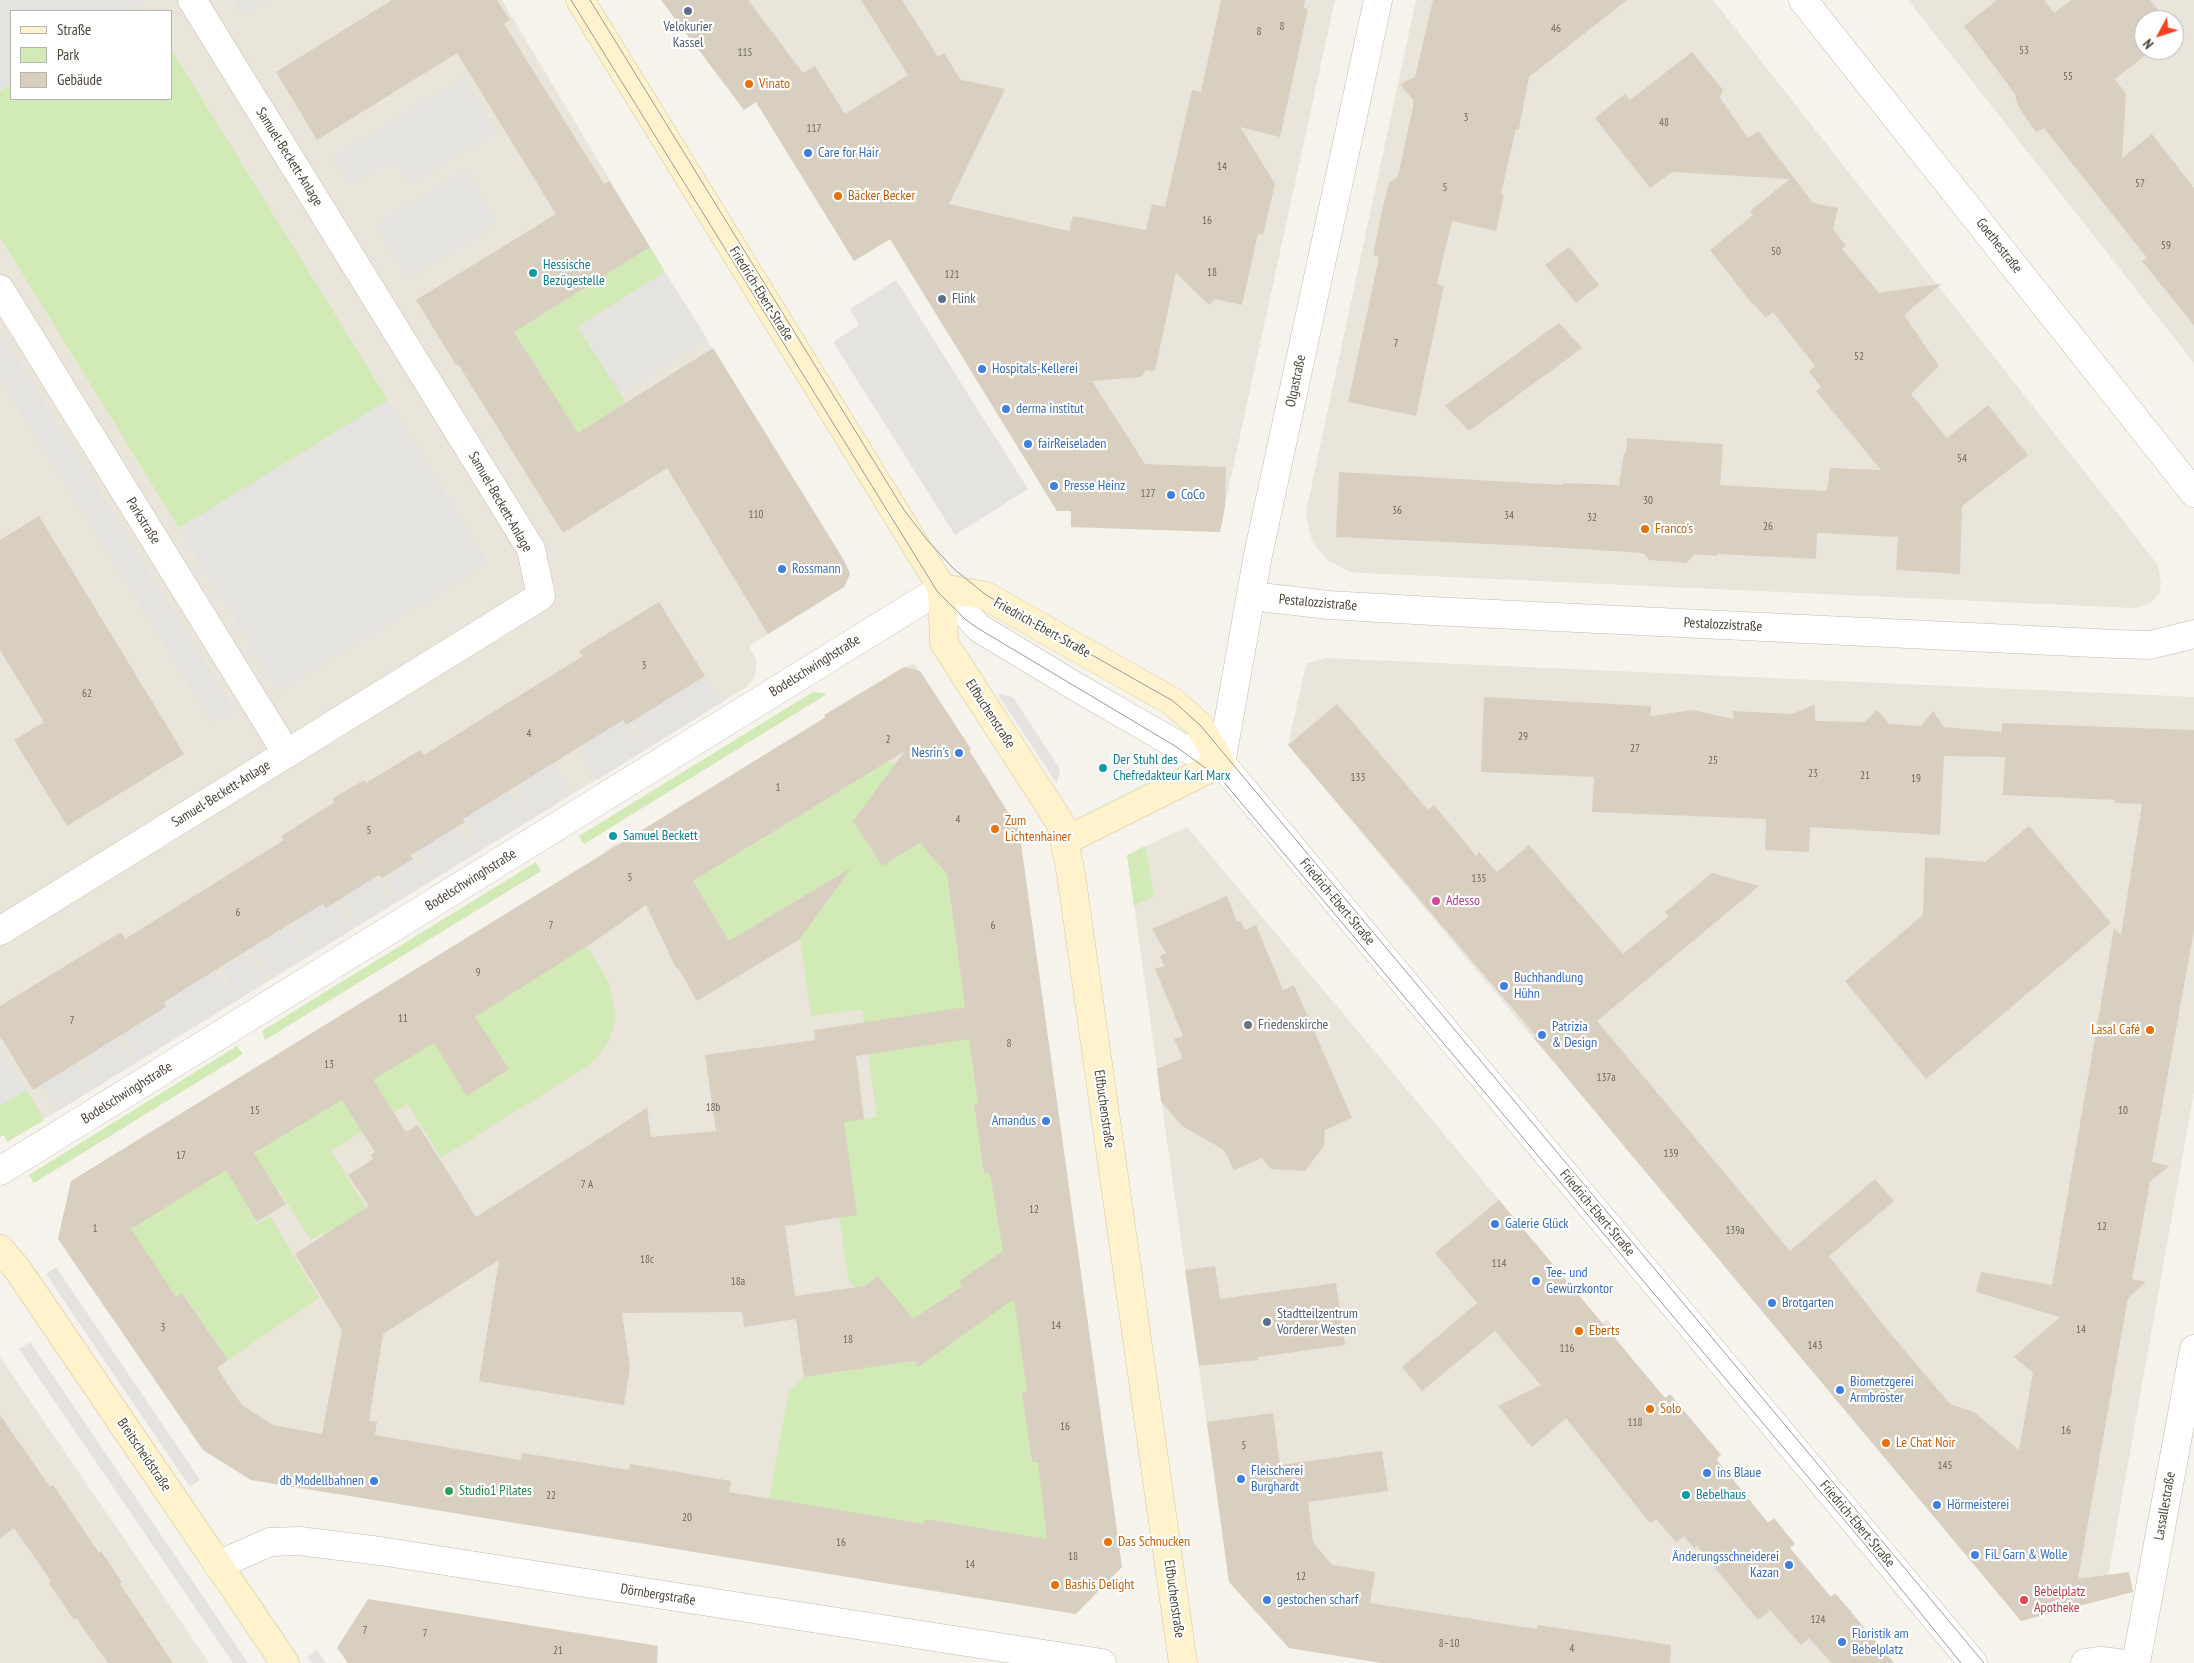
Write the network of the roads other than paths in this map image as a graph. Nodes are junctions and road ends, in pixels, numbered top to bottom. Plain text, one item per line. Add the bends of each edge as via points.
1 (192, 0) edge
2 (580, 0) edge
3 (1378, 0) edge
4 (1803, 0) edge
5 (0, 289) edge
6 (2194, 493) edge
7 (942, 588) junction
8 (1251, 596) junction
9 (2194, 634) edge
10 (286, 754) junction
11 (1221, 763) junction
12 (1064, 841) junction
13 (0, 931) edge
14 (0, 1171) edge
15 (0, 1249) edge
16 (2194, 1349) edge
17 (218, 1565) junction
18 (285, 1663) edge
19 (1102, 1663) edge
20 (1183, 1663) edge
21 (1973, 1663) edge
22 (2085, 1663) edge
23 (2118, 1663) edge
24 (2136, 1663) edge

1 - 10 street, Samuel-Beckett-Anlage via 531,549 541,596
2 - 7 main road, Friedrich-Ebert-Straße
3 - 8 street, Olgastraße
4 - 6 street, Goethestraße
5 - 10 street, Parkstraße
7 - 11 main road, Friedrich-Ebert-Straße via 986,596 1172,702 1199,726
7 - 12 main road, Elfbuchenstraße via 944,643 1061,824
7 - 14 street, Bodelschwinghstraße
8 - 9 street, Pestalozzistraße via 1329,605 2115,644 2150,645
8 - 11 street, Olgastraße
10 - 13 street, Samuel-Beckett-Anlage
11 - 12 main road
11 - 21 street, Friedrich-Ebert-Straße
12 - 20 main road, Elfbuchenstraße
15 - 17 main road, Breitscheidstraße via 24,1278
16 - 24 street, Lassallestraße
17 - 18 main road, Breitscheidstraße
17 - 19 street, Dörnbergstraße via 270,1542 299,1541
22 - 23 street

